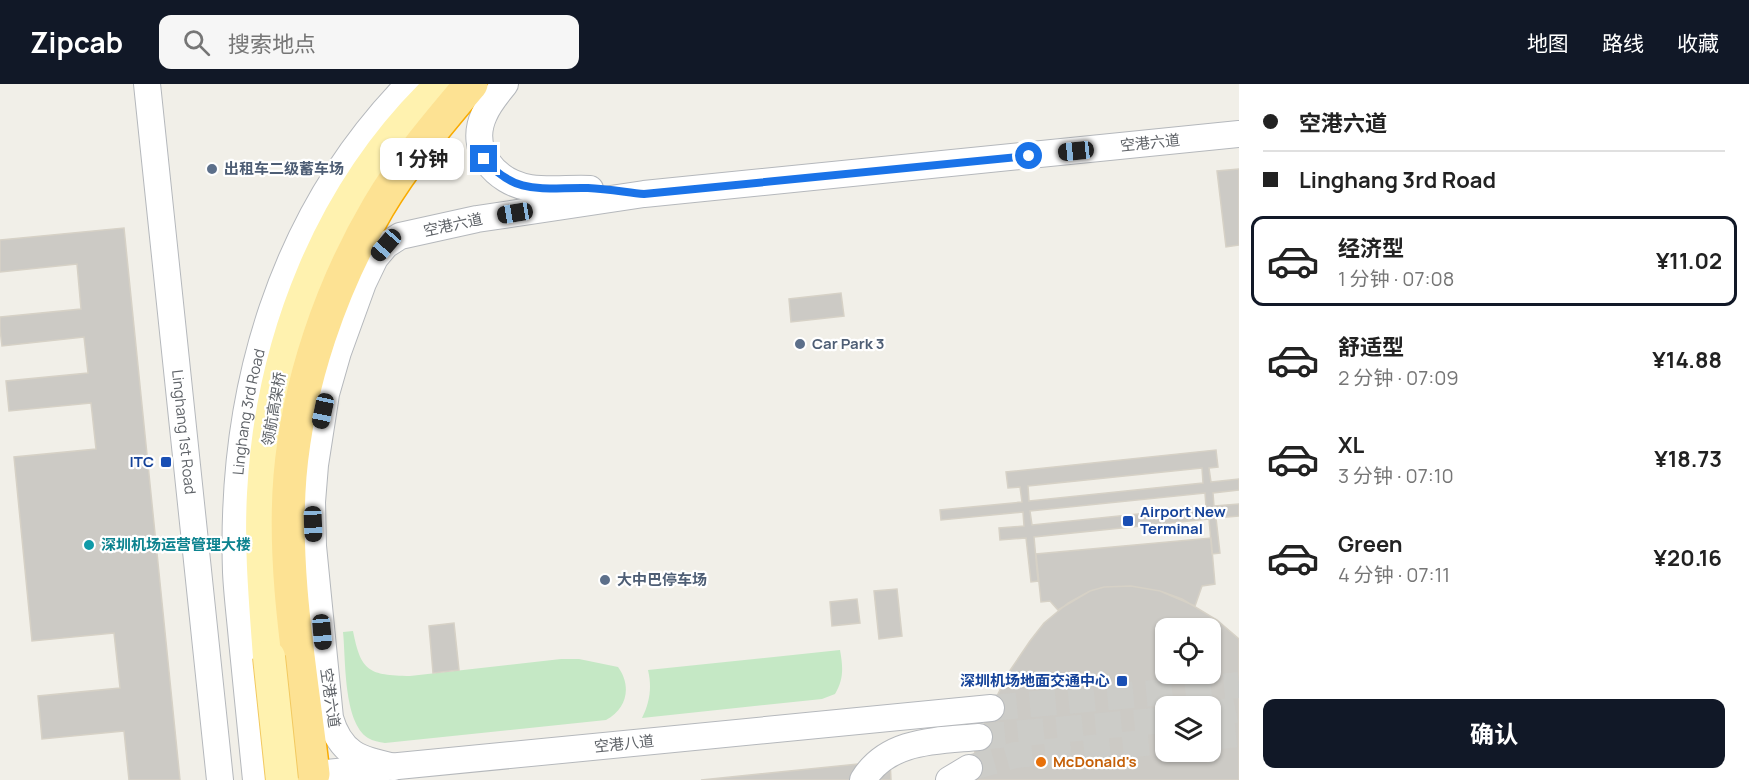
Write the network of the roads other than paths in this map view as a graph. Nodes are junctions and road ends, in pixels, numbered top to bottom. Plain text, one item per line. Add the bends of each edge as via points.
1 (147, 84) edge
2 (410, 84) edge
3 (442, 84) edge
4 (471, 84) edge
5 (505, 84) edge
6 (1239, 134) edge
7 (644, 194) junction
8 (991, 708) tunnel mouth
9 (979, 737) tunnel mouth
10 (394, 767) junction
11 (871, 771) edge
12 (303, 778) edge
13 (220, 780) edge
14 (256, 780) edge

1 - 13 street, Linghang 1st Road
2 - 14 street, Linghang 3rd Road via 348,158 304,230 255,365 242,446 236,573
3 - 12 main road, 领航高架桥, bridge via 378,155 339,217 300,308 274,398 266,450 262,539 269,657
4 - 12 highway via 428,135 379,205 358,243 325,324 303,396 290,477 289,533
5 - 7 street via 483,117 480,141 484,159 496,173 529,188
6 - 7 street, 空港六道
7 - 10 street, 空港六道 via 477,219 400,236 375,258 363,283 338,352 319,428 312,502 313,546 334,734 353,753
8 - 10 street, 空港八道
9 - 11 street via 907,746 888,754
10 - 12 street, 空港八道
12 - 14 street, 空港八道

